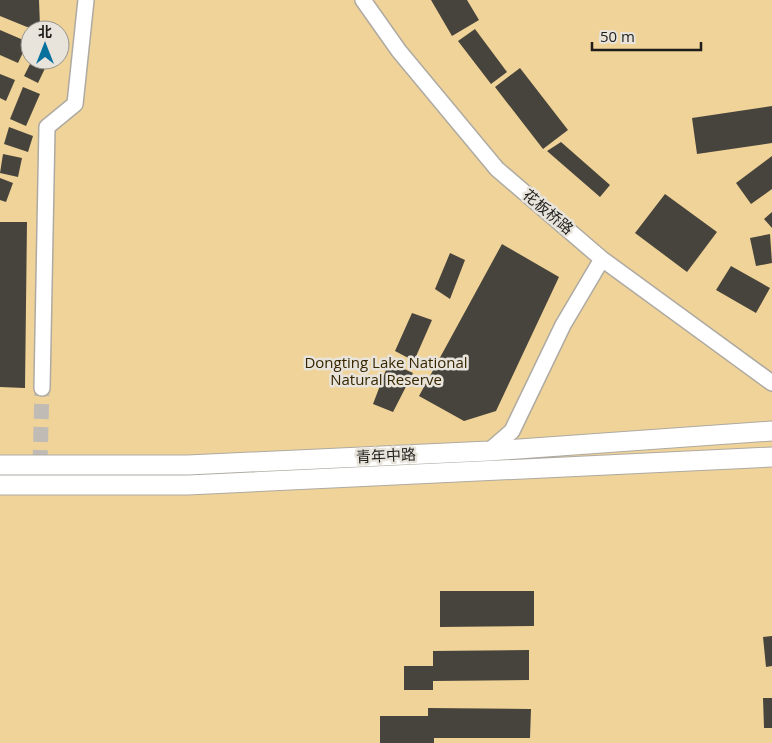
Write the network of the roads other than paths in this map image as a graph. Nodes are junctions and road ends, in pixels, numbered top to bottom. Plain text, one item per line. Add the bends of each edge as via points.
1 (86, 0) edge
2 (363, 0) edge
3 (602, 259) junction
4 (772, 383) edge
5 (42, 388) tunnel mouth
6 (772, 431) edge
7 (490, 451) junction
8 (772, 457) edge
9 (0, 465) edge
10 (0, 485) edge

1 - 5 street via 75,104 47,127
2 - 3 street, 花板桥路 via 399,51 497,169
3 - 4 street, 花板桥路
3 - 7 street via 563,324 512,431
6 - 7 main road, 青年中路
7 - 9 main road, 青年中路 via 188,465
8 - 10 main road, 青年中路 via 188,485

